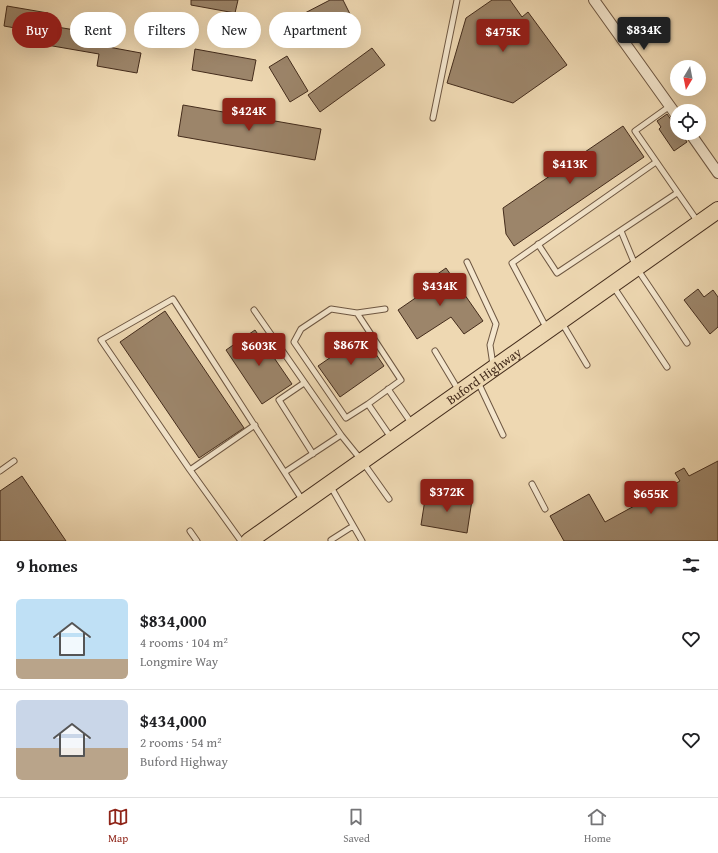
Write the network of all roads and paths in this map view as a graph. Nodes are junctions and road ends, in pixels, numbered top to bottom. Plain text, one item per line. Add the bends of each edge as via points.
1 (457, 0) edge
2 (594, 0) edge
3 (670, 106) joint
4 (433, 118) dead end
5 (695, 140) edge
6 (656, 162) junction
7 (718, 173) edge
8 (677, 193) junction
9 (718, 210) edge
10 (698, 223) junction
11 (621, 231) junction
12 (538, 244) junction
13 (467, 262) dead end
14 (636, 267) junction
15 (612, 284) junction
16 (385, 309) dead end
17 (254, 310) dead end
18 (357, 313) junction
19 (554, 325) junction
20 (687, 343) dead end
21 (435, 351) dead end
22 (587, 365) dead end
23 (667, 367) dead end
24 (494, 368) junction
25 (477, 380) junction
26 (304, 383) junction
27 (388, 389) junction
28 (460, 392) junction
29 (368, 404) junction
30 (255, 425) junction
31 (413, 425) junction
32 (341, 435) junction
33 (503, 435) dead end
34 (392, 440) junction
35 (314, 454) junction
36 (14, 461) dead end
37 (362, 461) junction
38 (190, 470) junction
39 (0, 472) edge
40 (285, 472) junction
41 (329, 484) junction
42 (532, 484) dead end
43 (390, 499) dead end
44 (304, 502) junction
45 (545, 509) dead end
46 (354, 526) junction
47 (190, 532) dead end
48 (331, 540) dead end
49 (197, 541) edge
50 (241, 541) edge
51 (249, 541) edge
52 (362, 541) edge

1 - 4 lane
2 - 3 street
3 - 6 lane via 635,131
5 - 7 street
6 - 8 lane
6 - 12 lane
8 - 10 lane
8 - 11 lane
9 - 10 main road, Buford Highway
10 - 14 main road, Buford Highway
11 - 12 lane via 557,273
11 - 14 lane
12 - 19 lane via 512,263
13 - 24 lane via 496,324 490,345
14 - 15 main road, Buford Highway
14 - 20 lane
15 - 19 main road, Buford Highway
15 - 23 lane
16 - 18 lane
17 - 26 lane
18 - 27 lane via 401,380
18 - 29 lane via 331,309 301,329 294,342 346,418
19 - 22 lane
19 - 24 main road, Buford Highway
21 - 28 lane
24 - 25 main road, Buford Highway
25 - 28 main road, Buford Highway
25 - 33 lane
26 - 32 lane
26 - 35 lane via 279,400
27 - 29 lane
27 - 31 lane
28 - 31 main road, Buford Highway
29 - 34 lane
30 - 38 lane
30 - 38 lane via 173,299 101,340
30 - 40 lane
31 - 34 main road, Buford Highway
32 - 35 lane
32 - 37 lane
34 - 37 main road, Buford Highway
35 - 40 lane
36 - 39 lane
37 - 41 main road, Buford Highway
37 - 43 lane
38 - 50 lane
40 - 44 lane
41 - 44 main road, Buford Highway
41 - 46 lane
42 - 45 lane
44 - 51 main road, Buford Highway
46 - 48 lane
46 - 52 lane
47 - 49 lane

